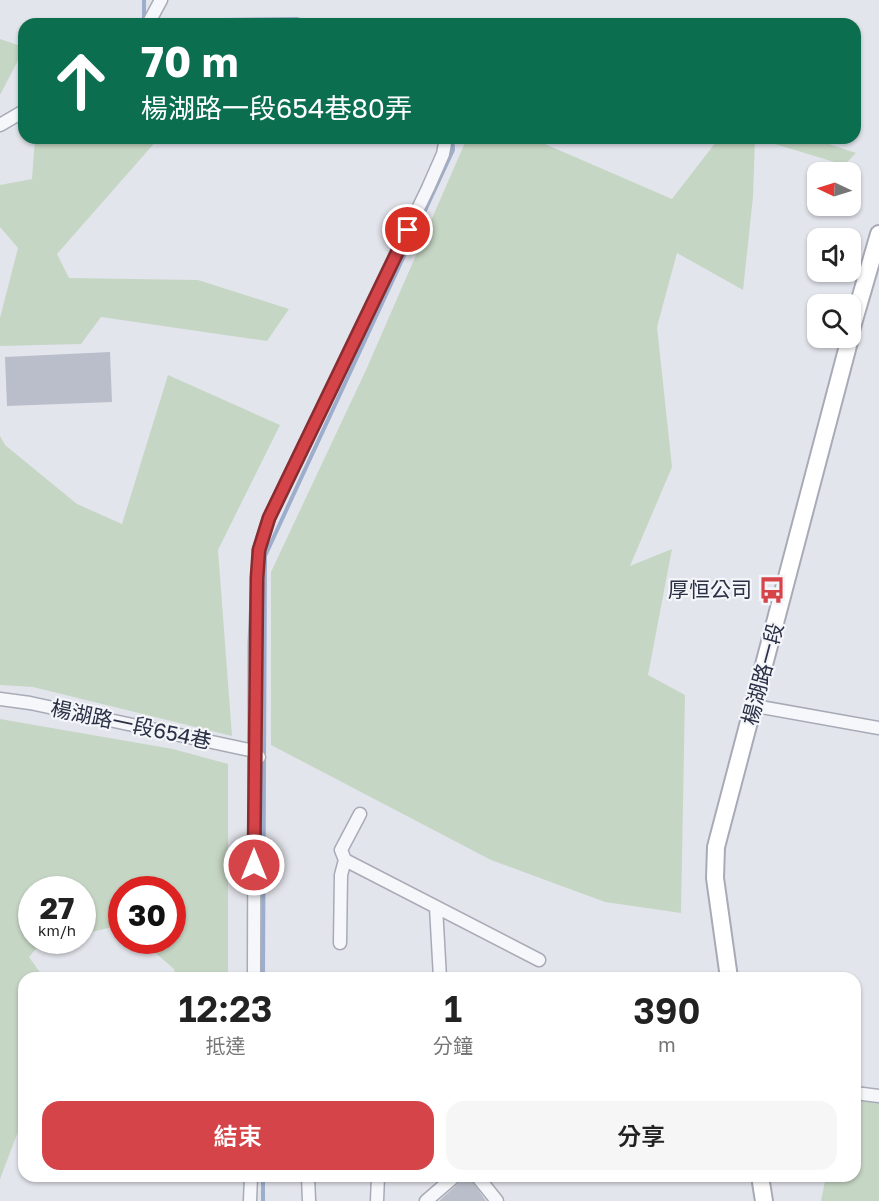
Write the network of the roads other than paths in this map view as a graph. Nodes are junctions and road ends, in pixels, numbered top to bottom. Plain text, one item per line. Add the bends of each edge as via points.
1 (161, 0) edge
2 (151, 18) edge
3 (18, 114) edge
4 (0, 125) edge
5 (445, 144) edge
6 (879, 234) edge
7 (861, 297) edge
8 (847, 348) edge
9 (0, 699) edge
10 (755, 706) junction
11 (879, 728) edge
12 (257, 755) junction
13 (360, 814) dead end
14 (345, 860) junction
15 (436, 907) junction
16 (340, 943) dead end
17 (539, 960) dead end
18 (254, 972) edge
19 (440, 972) edge
20 (728, 972) edge
21 (861, 1094) edge
22 (879, 1096) edge
23 (250, 1182) edge
24 (308, 1182) edge
25 (378, 1182) edge
26 (445, 1182) edge
27 (482, 1182) edge
28 (761, 1182) edge
29 (250, 1201) edge
30 (309, 1201) edge
31 (377, 1201) edge
32 (426, 1201) edge
33 (496, 1201) edge
34 (764, 1201) edge

1 - 2 street
3 - 4 street
5 - 12 street via 428,188 269,518 259,550
6 - 7 street, 楊湖路一段
8 - 10 street, 楊湖路一段
9 - 12 street, 楊湖路一段654巷
10 - 11 street
10 - 20 street, 楊湖路一段 via 724,809 717,848 715,878
12 - 18 street
13 - 14 street via 341,850
14 - 15 street
14 - 16 street via 341,875
15 - 17 street
15 - 19 street
21 - 22 street
23 - 29 street
24 - 30 street
25 - 31 street
26 - 32 street
27 - 33 street
28 - 34 street

